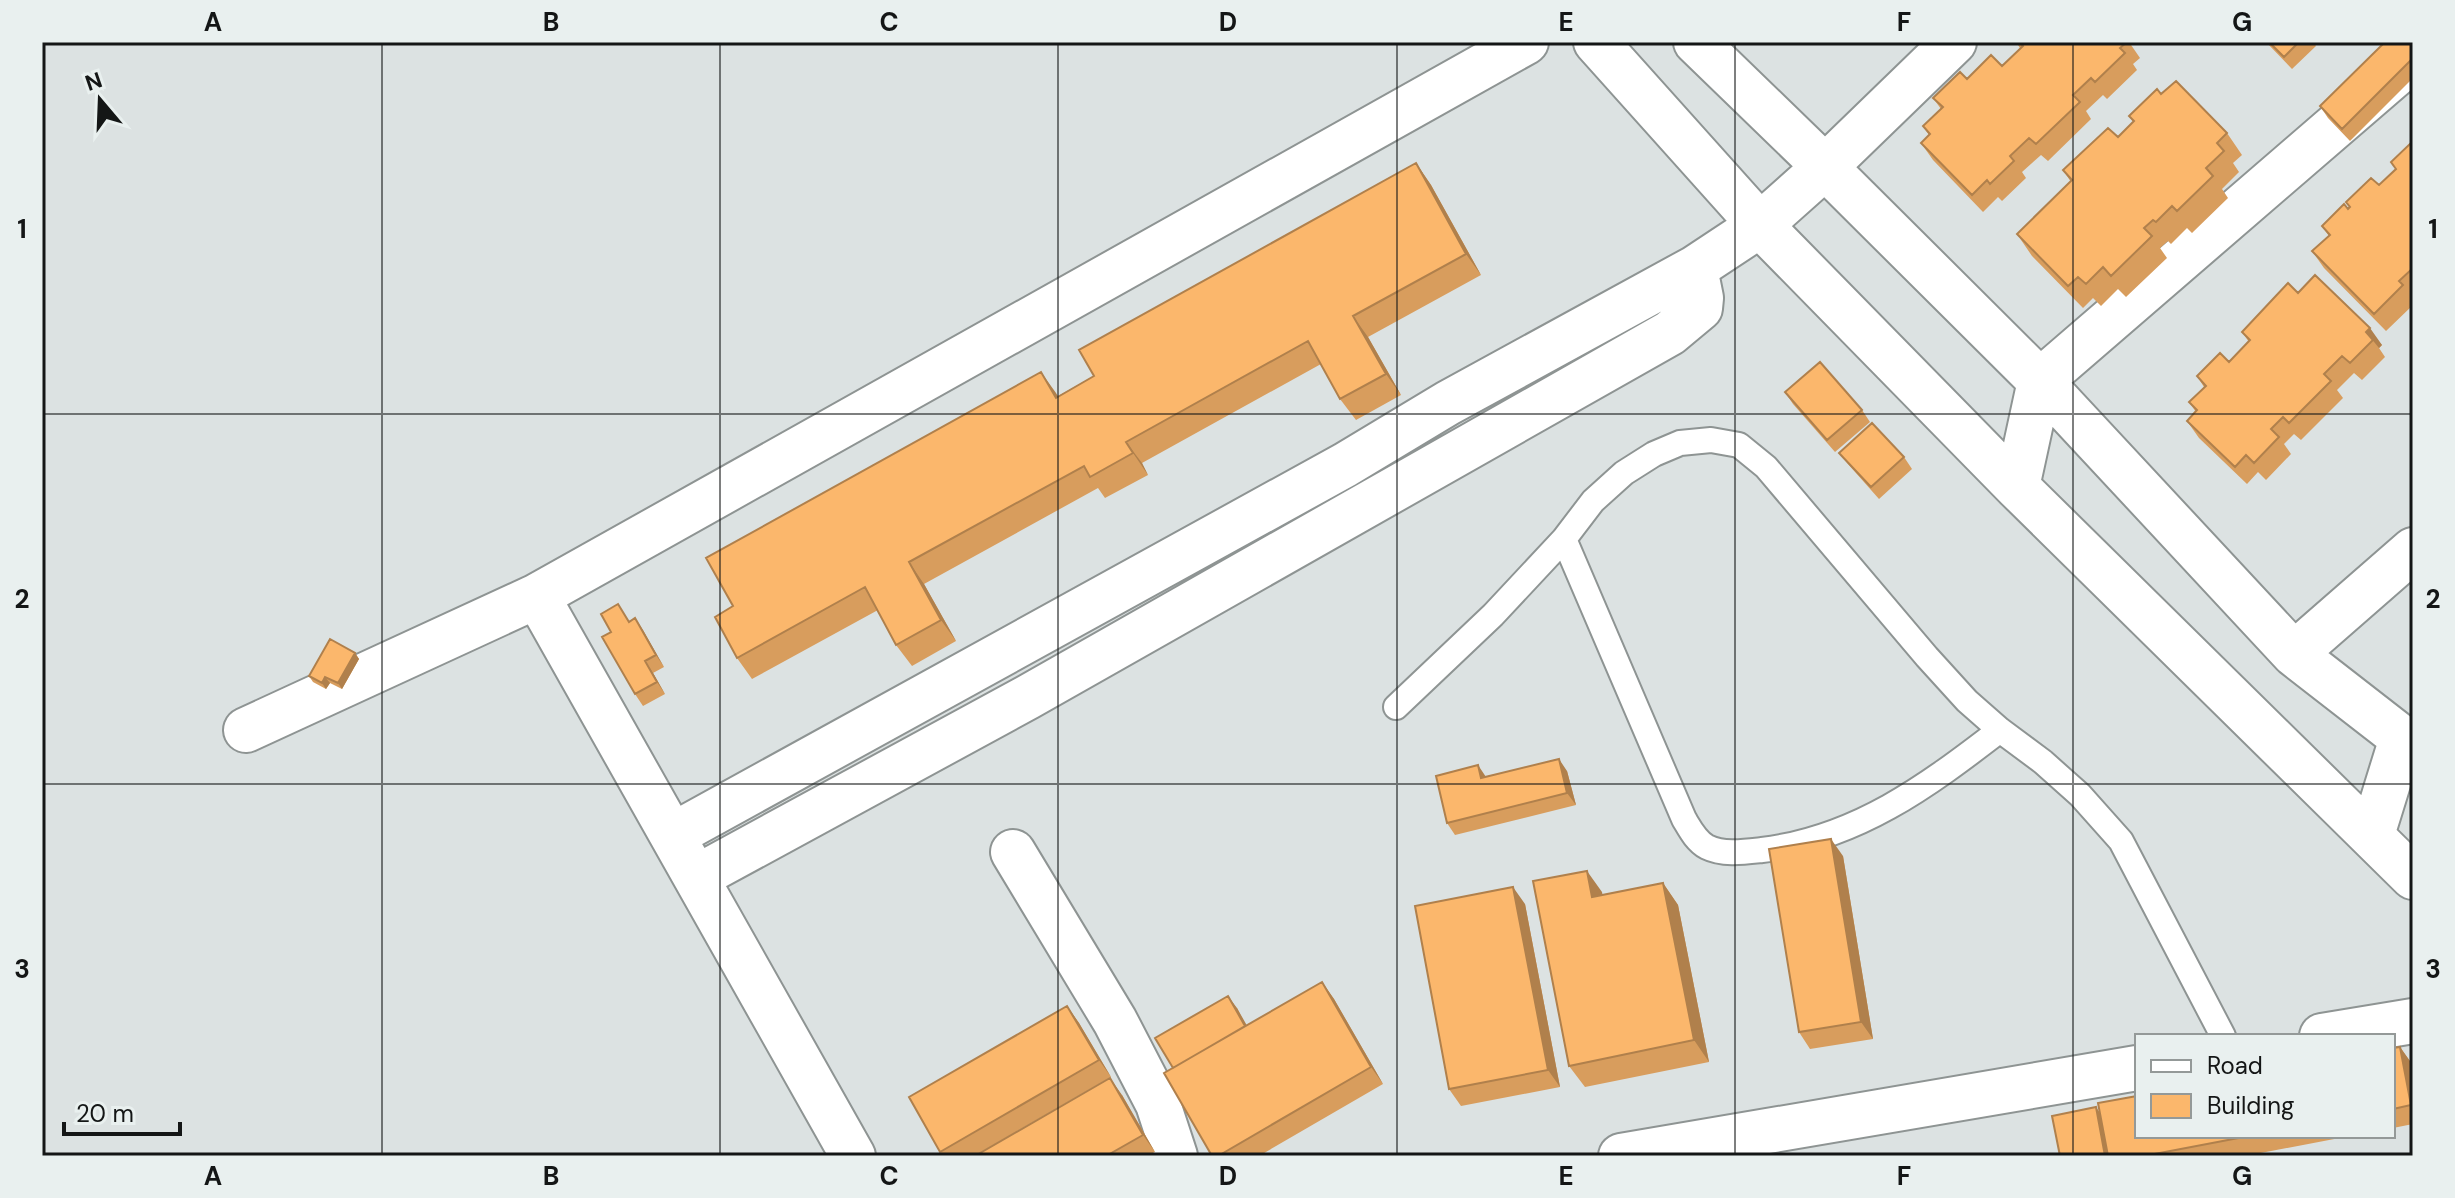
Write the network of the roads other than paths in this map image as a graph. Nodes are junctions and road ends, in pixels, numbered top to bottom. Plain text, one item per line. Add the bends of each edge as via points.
1 (1526, 42) edge
2 (1596, 42) edge
3 (1696, 42) edge
4 (1954, 42) edge
5 (2413, 59) edge
6 (1825, 167) junction
7 (1760, 225) junction
8 (1695, 268) junction
9 (2040, 381) junction
10 (1448, 403) junction
11 (1475, 443) junction
12 (1345, 465) junction
13 (2017, 487) junction
14 (1369, 505) junction
15 (1564, 539) junction
16 (2413, 550) edge
17 (537, 596) junction
18 (1003, 654) junction
19 (2294, 654) junction
20 (1028, 697) junction
21 (1396, 707) dead end
22 (885, 719) junction
23 (246, 730) dead end
24 (2000, 730) junction
25 (2409, 742) edge
26 (914, 759) junction
27 (673, 835) junction
28 (2372, 835) junction
29 (1013, 852) dead end
30 (697, 877) junction
31 (2413, 877) edge
32 (2413, 1021) edge
33 (2222, 1034) edge
34 (2334, 1034) edge
35 (2135, 1068) edge
36 (853, 1156) edge
37 (1175, 1156) edge
38 (1621, 1156) edge

1 - 17 street
2 - 7 street
3 - 6 street
4 - 6 street
5 - 9 street
6 - 7 street
6 - 9 street
7 - 8 street
7 - 13 street
8 - 10 street
8 - 11 street via 1701,298 1692,317
9 - 13 street
9 - 19 street
10 - 11 street
10 - 12 street
11 - 14 street
12 - 14 street
12 - 18 street
13 - 28 street
14 - 20 street
15 - 21 lane
15 - 24 lane via 1603,492 1654,454 1680,443 1711,440 1739,445 1766,467 1927,657
15 - 24 lane via 1684,819 1706,846 1742,852 1834,834 1877,814
16 - 19 street
17 - 23 street
17 - 27 street
18 - 20 street
18 - 22 street
19 - 25 street
20 - 26 street
22 - 26 street
22 - 27 street
24 - 33 lane via 2080,795 2121,841
25 - 28 street
26 - 30 street
27 - 30 street
28 - 31 street
29 - 37 street via 1115,1021 1158,1104
30 - 36 street
32 - 34 street
35 - 38 street

